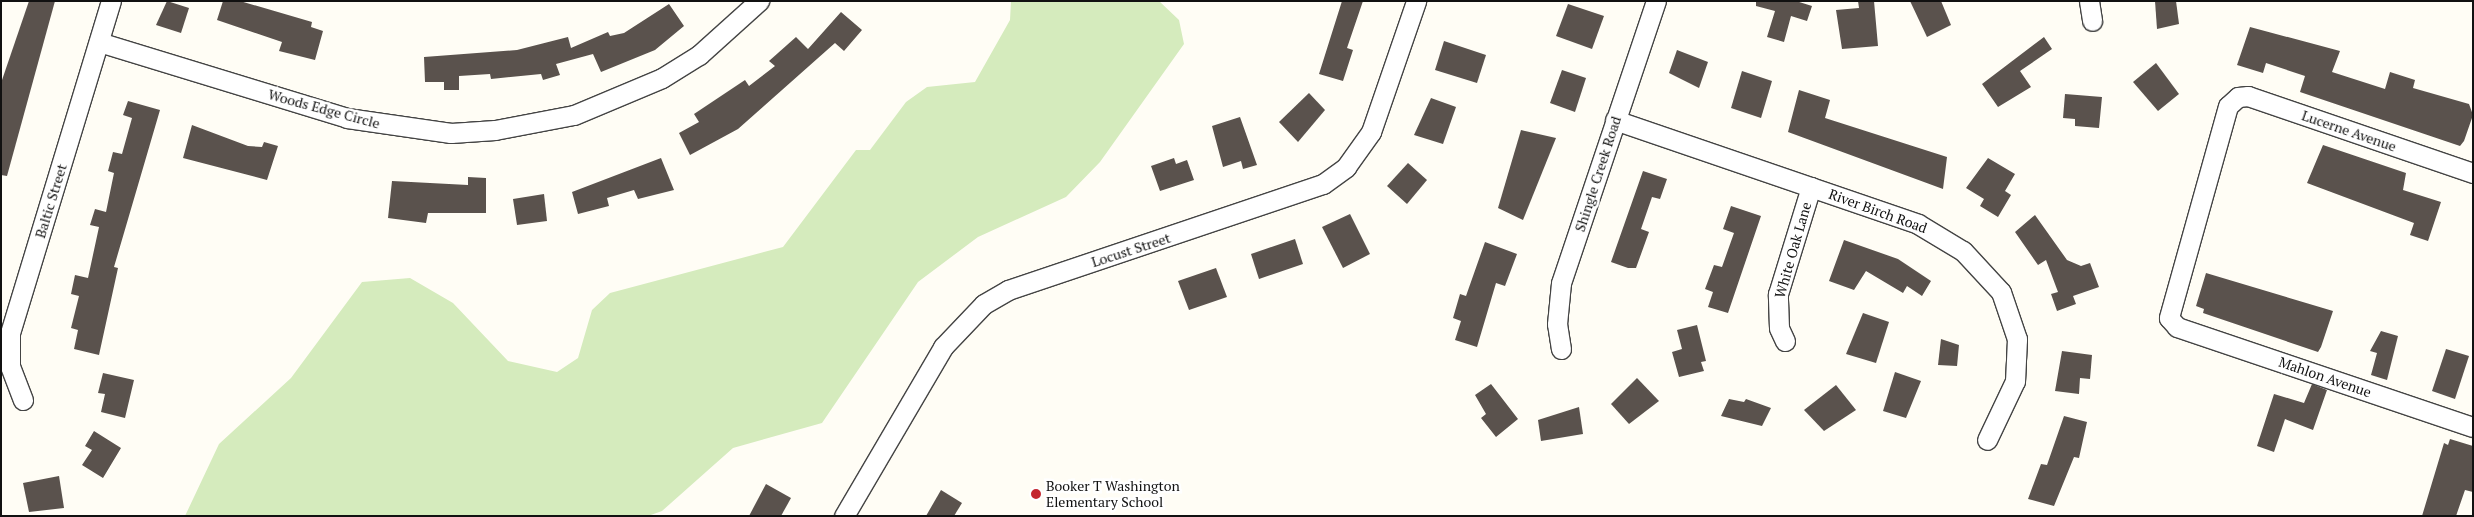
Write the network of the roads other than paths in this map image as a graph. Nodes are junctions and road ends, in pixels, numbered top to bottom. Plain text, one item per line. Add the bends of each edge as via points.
1 (111, 1) edge
2 (759, 1) edge
3 (1416, 1) edge
4 (1656, 1) edge
5 (2089, 1) edge
6 (2092, 21) dead end
7 (99, 42) junction
8 (1616, 120) junction
9 (2473, 173) edge
10 (1811, 188) junction
11 (2177, 327) joint
12 (1785, 341) dead end
13 (1561, 349) dead end
14 (23, 400) dead end
15 (2473, 427) edge
16 (1987, 440) dead end
17 (844, 516) edge

1 - 7 street, Baltic Street
2 - 7 street, Woods Edge Circle via 732,28 662,78 574,115 495,130 451,133 347,118
3 - 17 street, Locust Street via 1371,132 1346,167 1323,184 1008,290 984,304 943,347
4 - 8 street, Shingle Creek Road
5 - 6 street
7 - 14 street, Baltic Street via 10,333 10,366
8 - 10 street, River Birch Road
8 - 13 street, Shingle Creek Road via 1561,283 1557,324
9 - 11 street, Lucerne Avenue via 2248,96 2238,97 2228,106 2170,305 2169,318
10 - 12 street, White Oak Lane via 1778,294 1779,328
10 - 16 street, River Birch Road via 1939,234 1980,266 2001,292 2012,317 2018,362 2003,412
11 - 15 street, Mahlon Avenue

